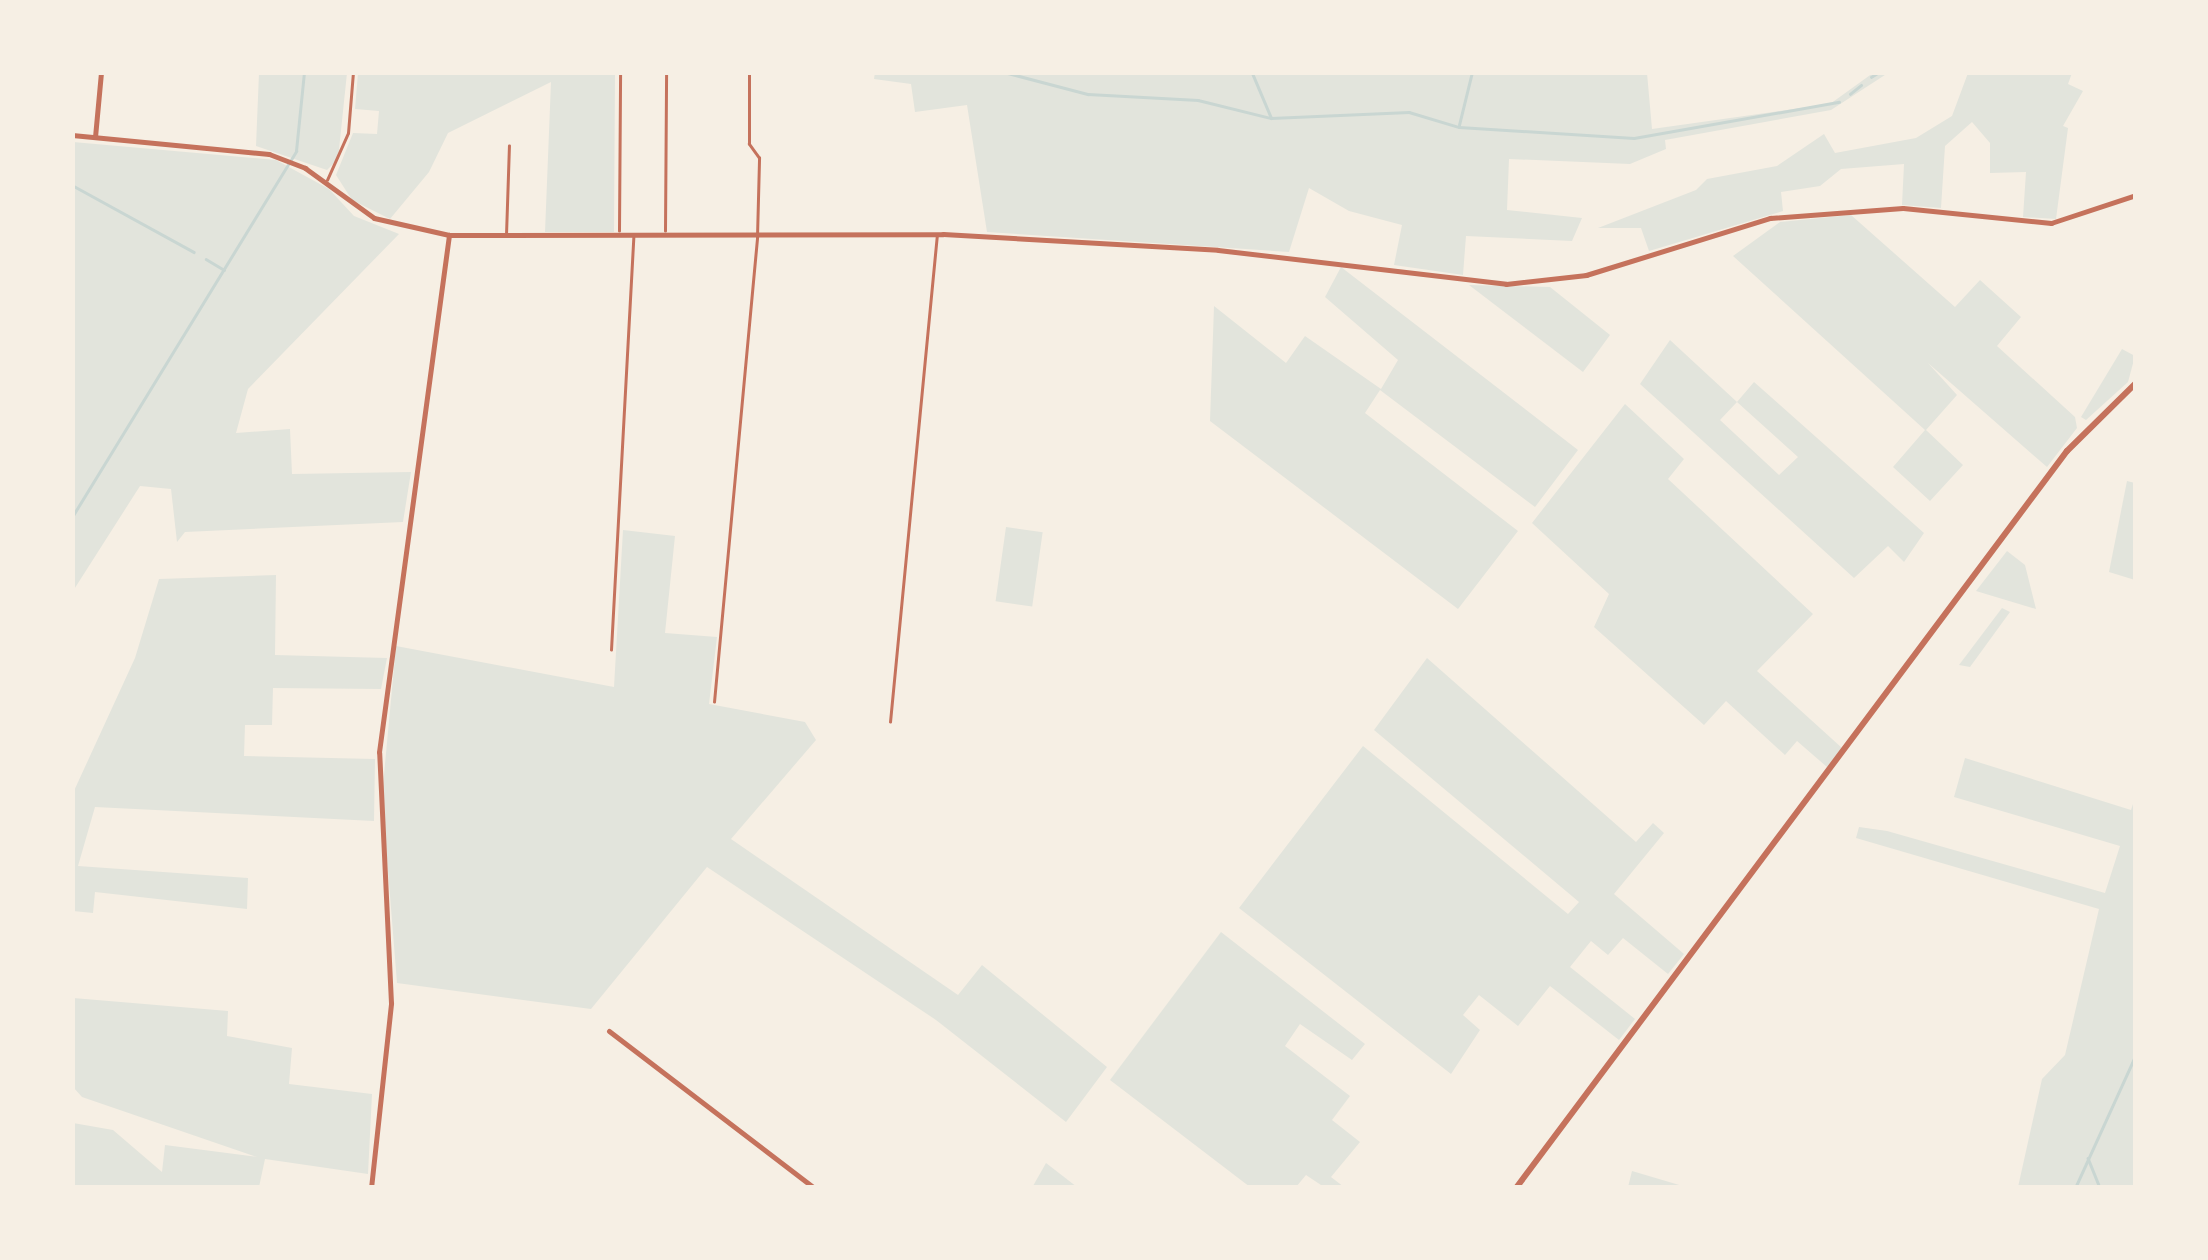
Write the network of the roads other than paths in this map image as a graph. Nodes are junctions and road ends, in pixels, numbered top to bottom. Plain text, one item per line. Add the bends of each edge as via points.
1 (101, 72) edge
2 (353, 72) edge
3 (620, 72) edge
4 (666, 72) edge
5 (749, 72) edge
6 (72, 135) edge
7 (95, 137) junction
8 (509, 146) dead end
9 (326, 181) junction
10 (2136, 195) edge
11 (449, 234) junction
12 (937, 234) junction
13 (619, 236) junction
14 (633, 236) junction
15 (665, 236) junction
16 (506, 237) junction
17 (757, 237) junction
18 (2136, 383) edge
19 (612, 650) dead end
20 (714, 702) dead end
21 (890, 722) dead end
22 (609, 1031) dead end
23 (371, 1188) edge
24 (814, 1188) edge
25 (1516, 1188) edge

1 - 7 street
2 - 9 lane via 348,133
3 - 13 lane
4 - 15 lane
5 - 17 lane via 749,144 760,158
6 - 7 street
7 - 9 street via 278,158
8 - 16 lane
9 - 11 street via 356,207 391,224
10 - 12 street via 2051,223 1903,208 1770,218 1658,256 1537,284 1218,250
11 - 16 street
11 - 23 street via 379,752 390,990
12 - 17 street
12 - 21 lane
13 - 14 street
13 - 16 street
14 - 15 street
14 - 19 lane
15 - 17 street
17 - 20 lane
18 - 25 street via 2074,441
22 - 24 street

